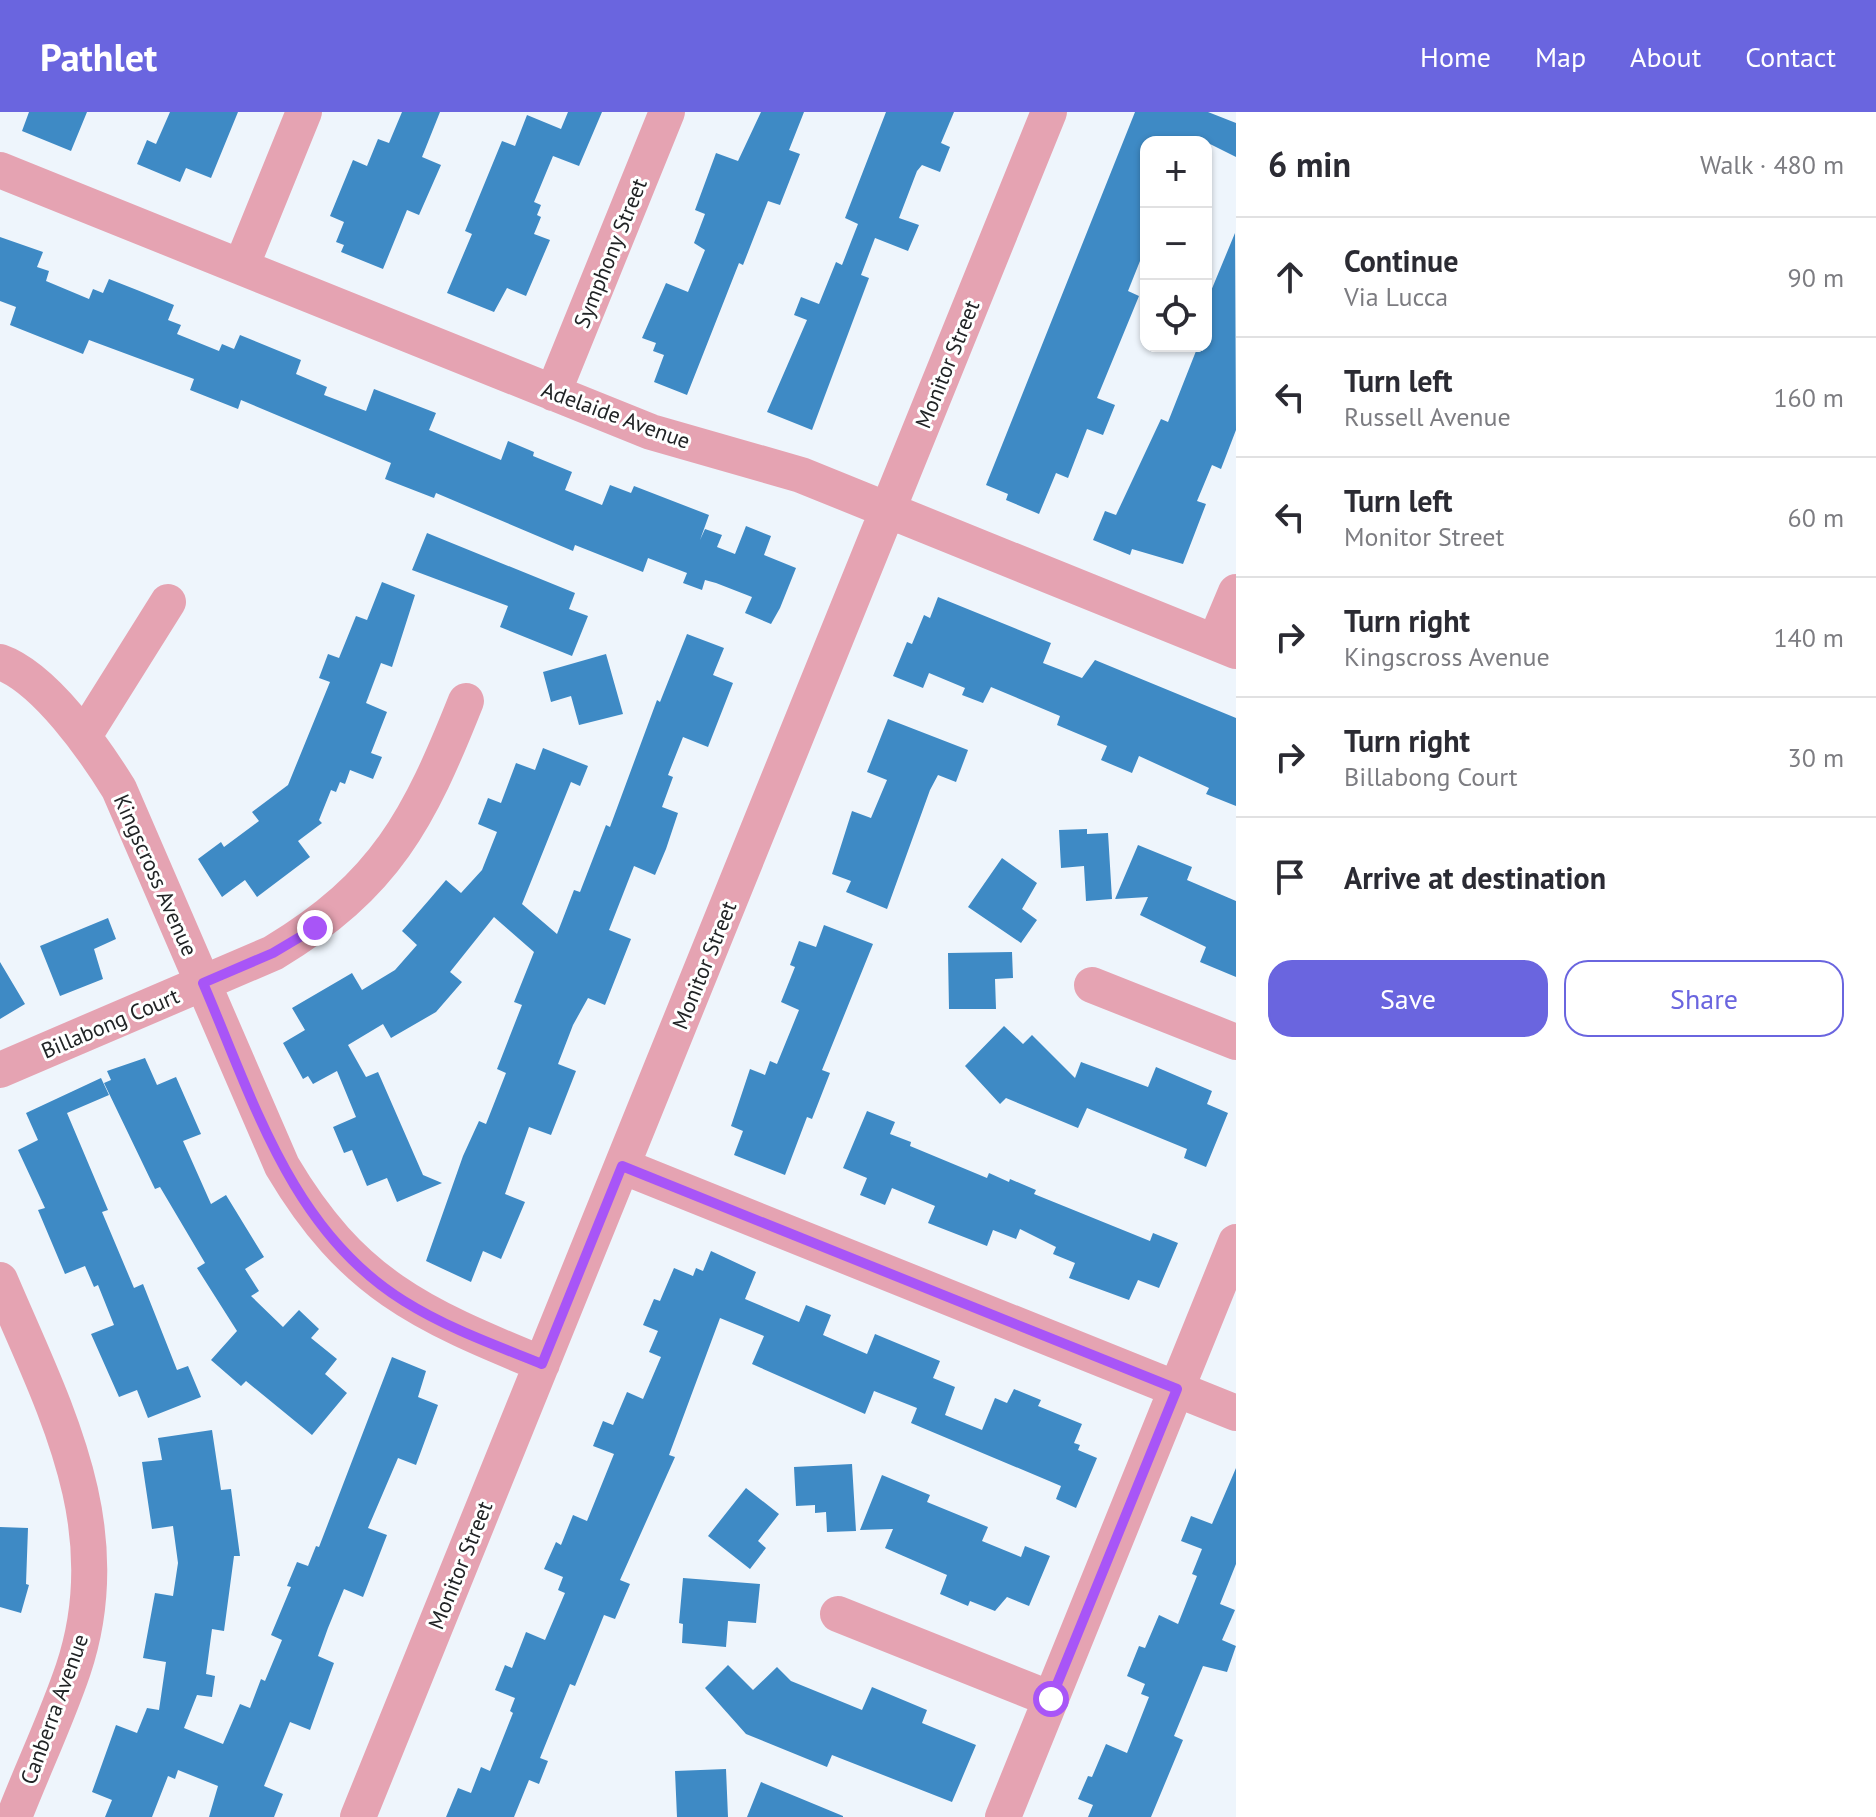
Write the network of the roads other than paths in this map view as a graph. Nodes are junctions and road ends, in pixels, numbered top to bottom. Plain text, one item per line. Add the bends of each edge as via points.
1 (304, 112) edge
2 (667, 112) edge
3 (1049, 112) edge
4 (0, 170) edge
5 (241, 267) junction
6 (553, 393) junction
7 (888, 510) junction
8 (1236, 592) edge
9 (168, 602) dead end
10 (1226, 647) edge
11 (0, 662) edge
12 (466, 701) dead end
13 (84, 736) junction
14 (203, 983) junction
15 (1092, 985) dead end
16 (1236, 1042) edge
17 (0, 1070) edge
18 (622, 1166) junction
19 (1236, 1242) edge
20 (0, 1280) edge
21 (542, 1364) junction
22 (1177, 1389) junction
23 (1236, 1413) edge
24 (838, 1614) dead end
25 (1051, 1699) junction
26 (14, 1817) edge
27 (358, 1817) edge
28 (1003, 1817) edge

1 - 5 street
2 - 6 street, Symphony Street
3 - 7 street, Monitor Street
4 - 5 street, Adelaide Avenue
5 - 6 street, Adelaide Avenue
6 - 7 street, Adelaide Avenue via 651,432 801,475
7 - 10 street, Adelaide Avenue
7 - 18 street, Monitor Street
8 - 10 street
9 - 13 street
11 - 13 street, Kingscross Avenue via 44,695
12 - 14 street, Billabong Court via 413,822 377,870 315,928
13 - 14 street, Kingscross Avenue via 119,789
14 - 17 street, Billabong Court
14 - 21 street, Kingscross Avenue via 282,1166 337,1245 402,1300
15 - 16 street
18 - 21 street, Monitor Street
18 - 22 street
19 - 22 street
20 - 26 street, Canberra Avenue via 69,1442 89,1545 85,1621 73,1668
21 - 27 street, Monitor Street
22 - 23 street
22 - 25 street
24 - 25 street
25 - 28 street

